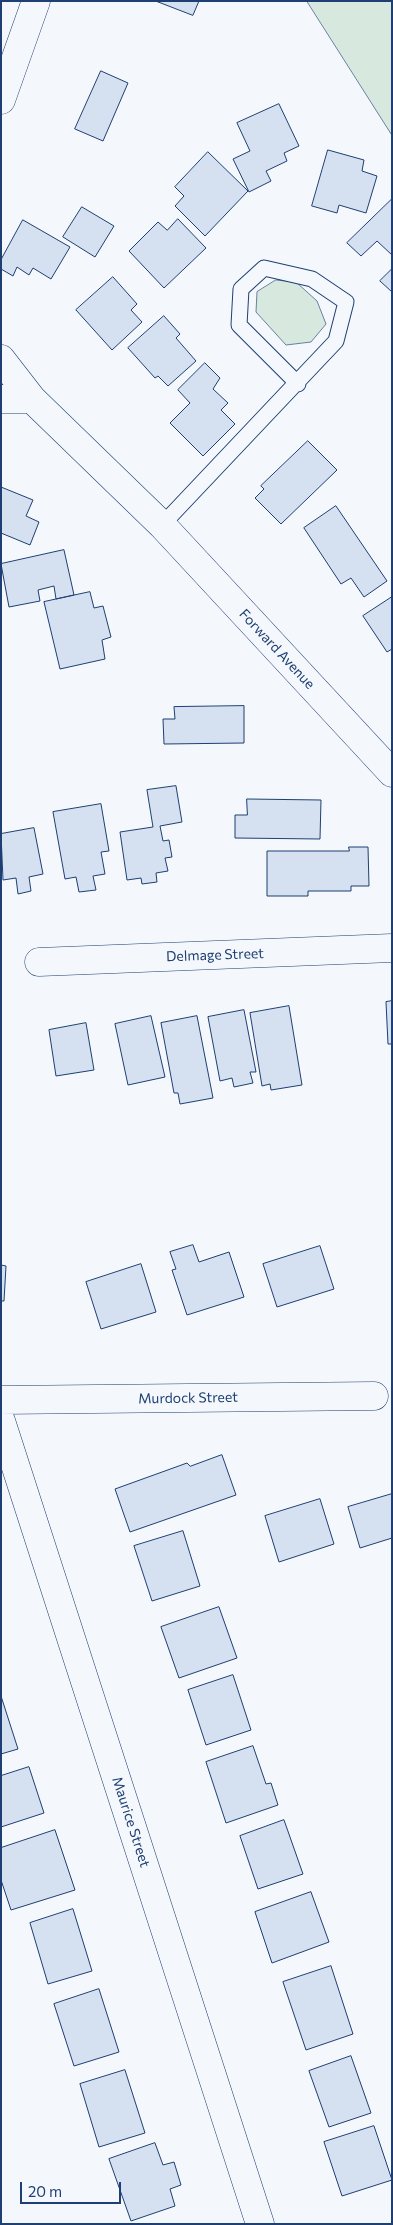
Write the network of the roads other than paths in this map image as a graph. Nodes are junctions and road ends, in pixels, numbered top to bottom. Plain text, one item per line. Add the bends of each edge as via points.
1 (36, 1) edge
2 (1, 100) edge
3 (1, 359) edge
4 (298, 384) junction
5 (1, 399) edge
6 (32, 399) junction
7 (162, 525) junction
8 (392, 773) edge
9 (392, 948) edge
10 (39, 962) dead end
11 (374, 1396) dead end
12 (1, 1400) edge
13 (1, 1421) edge
14 (260, 2224) edge

1 - 2 street
3 - 6 street, Forward Avenue
4 - 4 lane via 336,341 346,302 312,279 264,268 241,289 240,325
4 - 7 lane
5 - 6 street
6 - 7 street, Forward Avenue
7 - 8 street, Forward Avenue
9 - 10 street, Delmage Street
11 - 12 street, Murdock Street
13 - 14 street, Maurice Street

